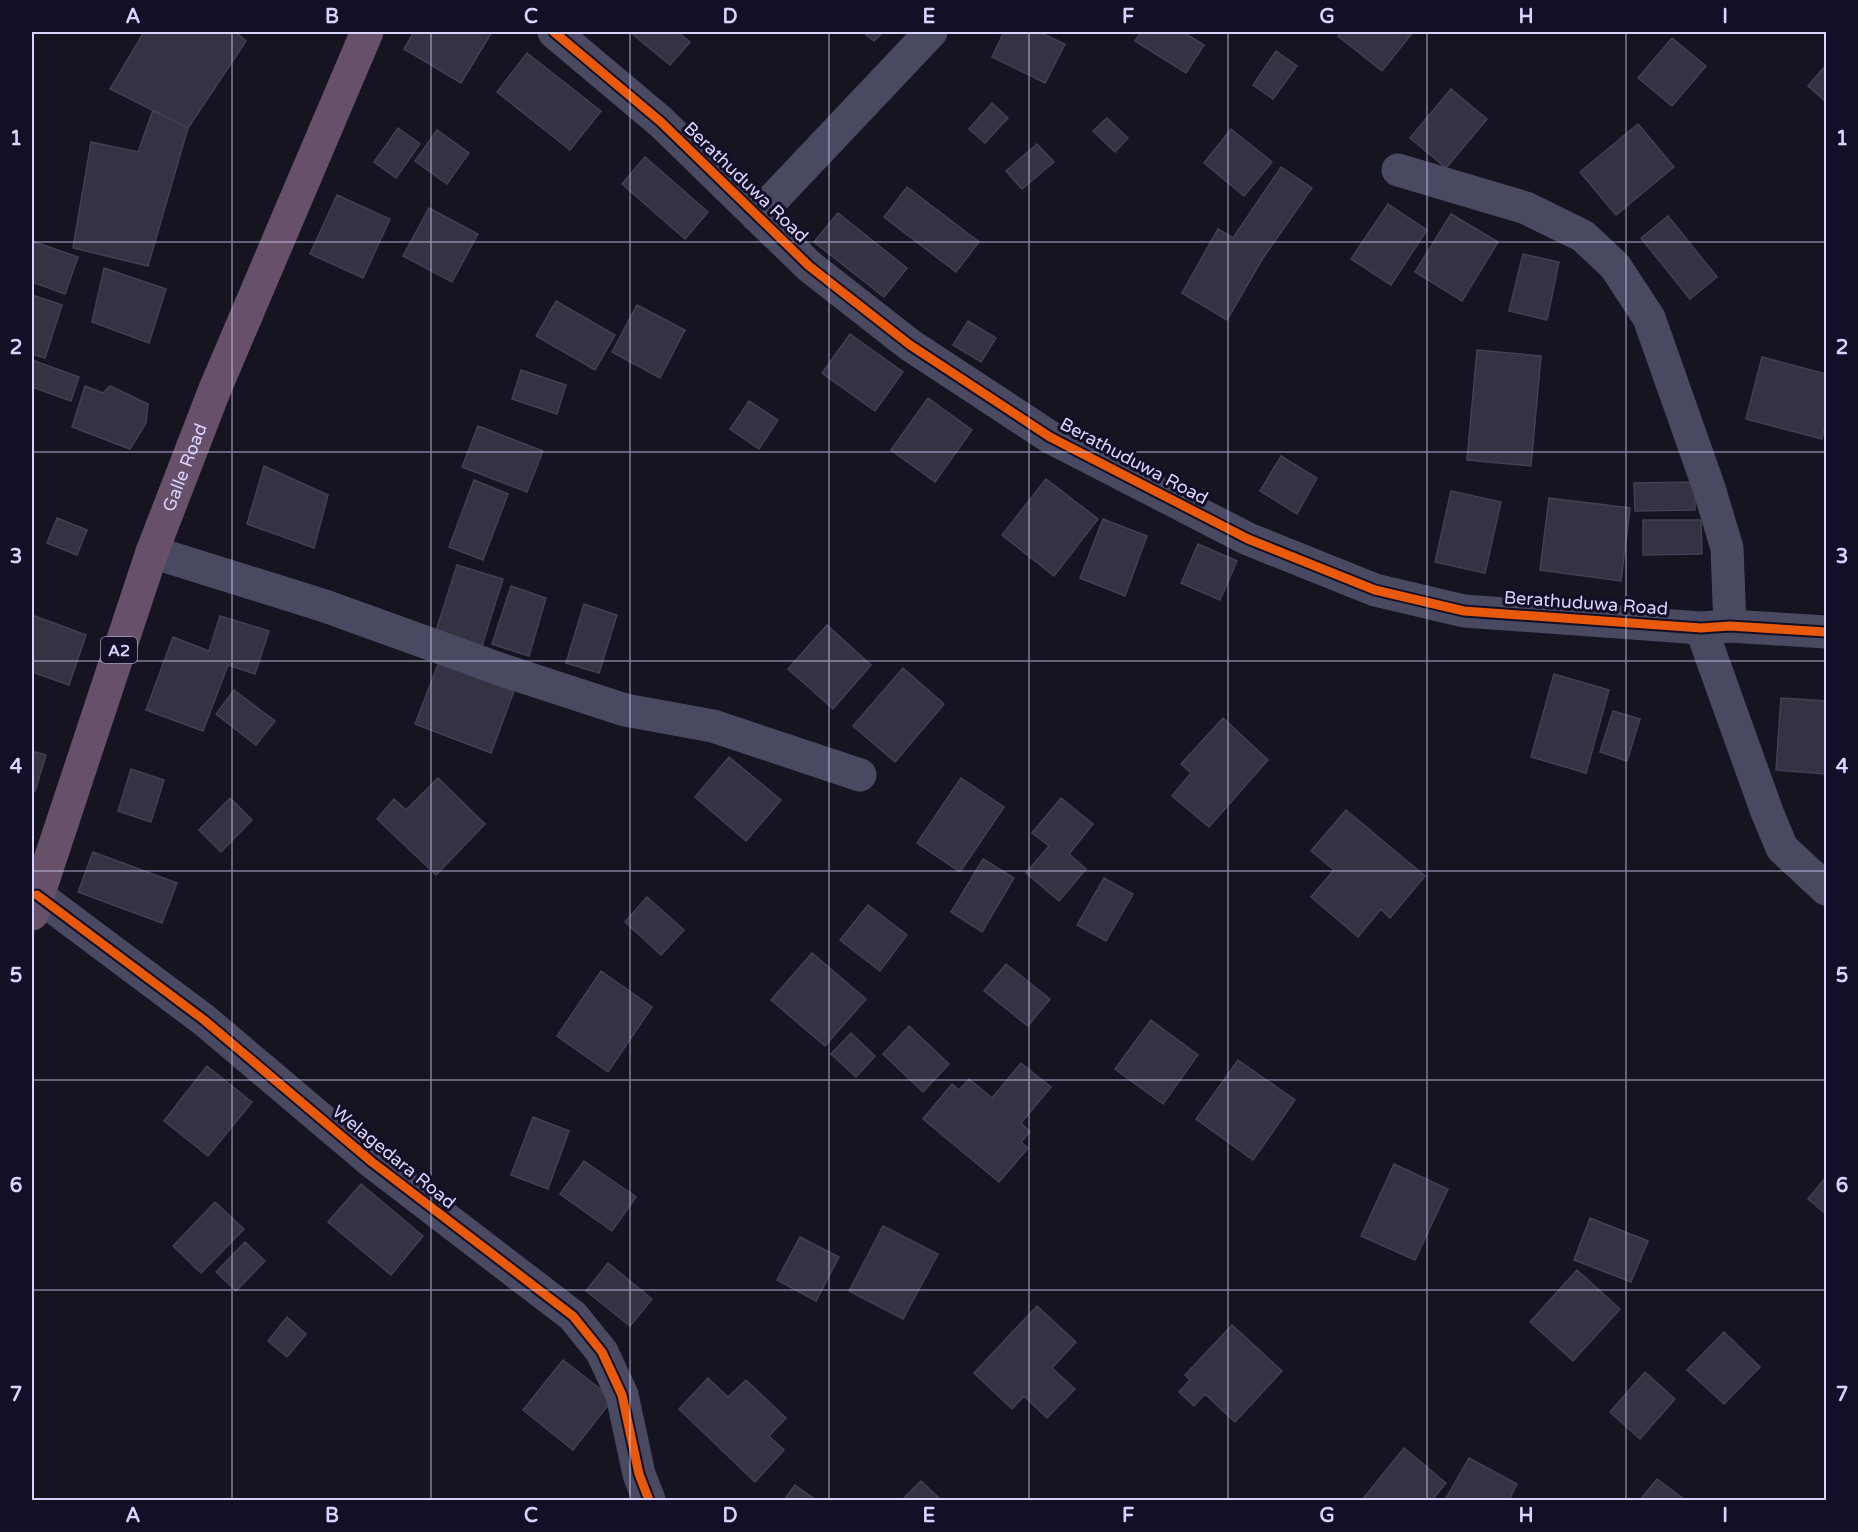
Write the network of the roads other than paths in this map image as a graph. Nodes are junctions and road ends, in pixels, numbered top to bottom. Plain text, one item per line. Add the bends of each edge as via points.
1 (367, 32) edge
2 (554, 32) edge
3 (931, 32) edge
4 (1398, 170) dead end
5 (758, 216) junction
6 (152, 552) junction
7 (1715, 627) junction
8 (1827, 632) edge
9 (860, 775) dead end
10 (1827, 890) edge
11 (34, 904) edge
12 (650, 1500) edge

1 - 6 highway, Galle Road / A2 via 215,390
2 - 5 street, Berathuduwa Road via 661,122
3 - 5 street
4 - 7 street via 1526,208 1583,236 1615,266 1649,318 1727,548
5 - 7 street, Berathuduwa Road via 808,266 910,345 1050,436 1248,539 1375,590 1464,611
6 - 9 street via 325,606 625,710 713,726
6 - 11 highway, Galle Road / A2
7 - 8 street, Berathuduwa Road
7 - 10 street via 1767,813 1782,848
11 - 12 street, Welagedara Road via 204,1020 372,1162 573,1316 602,1352 622,1395 639,1474

